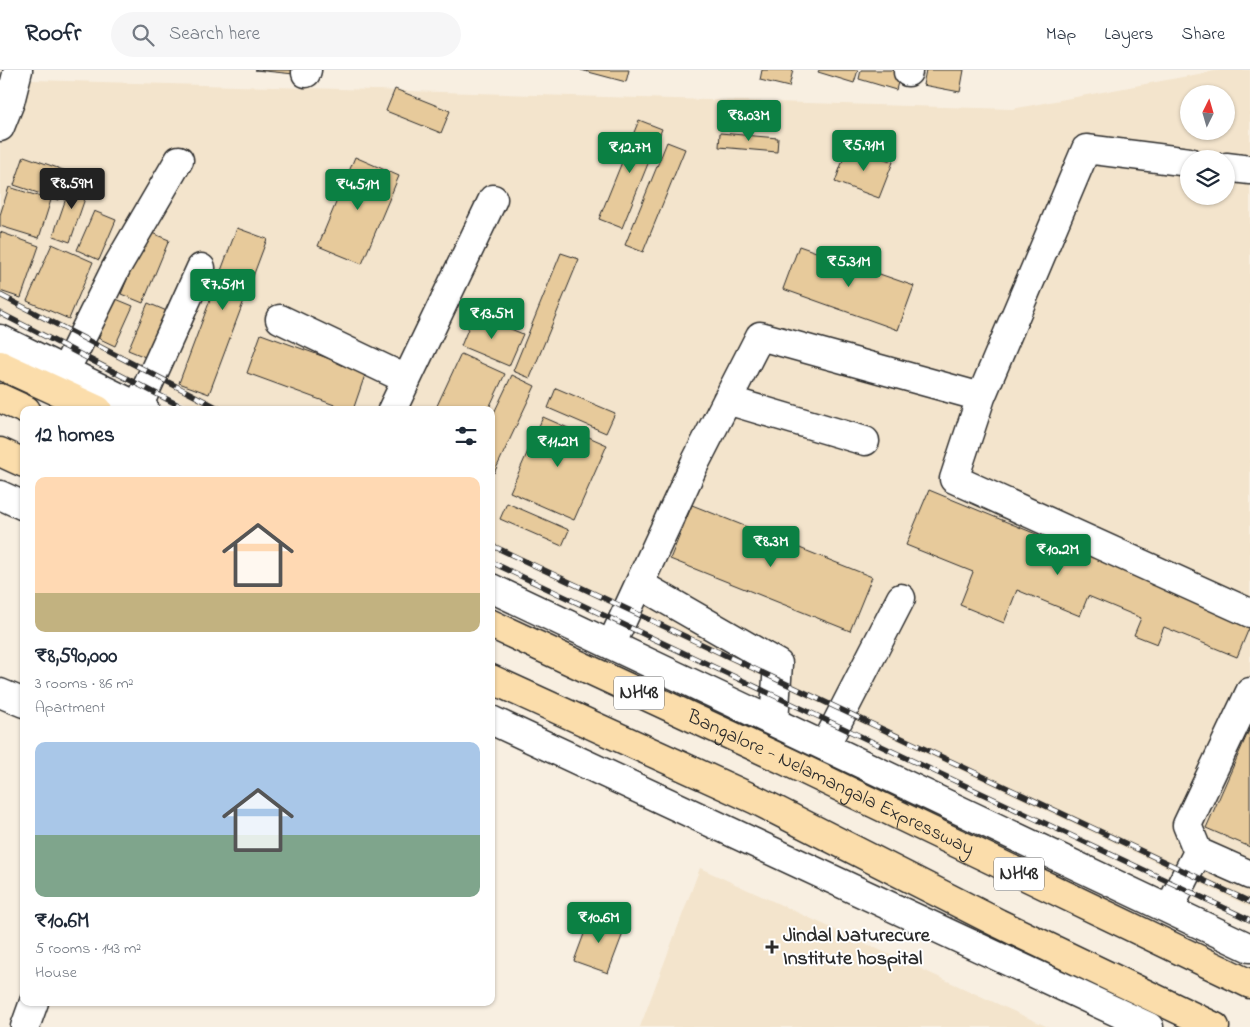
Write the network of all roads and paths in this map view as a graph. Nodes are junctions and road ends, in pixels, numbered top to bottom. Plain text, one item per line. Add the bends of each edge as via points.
1 (18, 70) edge
2 (0, 127) edge
3 (179, 160) dead end
4 (1180, 161) edge
5 (1235, 168) edge
6 (1250, 170) edge
7 (493, 200) dead end
8 (201, 268) dead end
9 (280, 319) dead end
10 (0, 339) edge
11 (0, 365) edge
12 (65, 371) junction
13 (406, 379) junction
14 (981, 397) junction
15 (0, 398) edge
16 (727, 400) junction
17 (89, 406) edge
18 (138, 406) edge
19 (143, 406) edge
20 (394, 406) edge
21 (20, 407) edge
22 (865, 441) dead end
23 (0, 452) edge
24 (20, 461) edge
25 (0, 495) edge
26 (20, 504) edge
27 (639, 584) junction
28 (495, 590) edge
29 (901, 598) dead end
30 (1250, 613) edge
31 (495, 626) edge
32 (611, 645) junction
33 (495, 681) edge
34 (1250, 692) edge
35 (0, 693) edge
36 (20, 701) edge
37 (495, 722) edge
38 (774, 722) junction
39 (825, 746) junction
40 (1198, 852) junction
41 (1250, 875) edge
42 (1169, 909) junction
43 (1250, 948) edge
44 (1250, 984) edge
45 (33, 1006) edge
46 (25, 1027) edge
47 (1149, 1027) edge
48 (1215, 1027) edge

1 - 2 street
3 - 12 street via 116,268
4 - 14 street via 1086,149
5 - 6 street
7 - 13 street
8 - 19 street
9 - 13 street
10 - 12 street
11 - 17 highway
12 - 18 street
13 - 20 street
14 - 16 street via 760,336
14 - 30 street via 954,479
15 - 21 highway
16 - 22 street
16 - 27 street
23 - 24 highway
25 - 26 street
27 - 32 street
27 - 38 street via 778,664
28 - 32 street
29 - 39 street
31 - 44 highway, Bangalore - Nelamangala Expressway / NH48 via 788,762
32 - 38 street
33 - 48 highway, NH48 via 756,800 998,923
34 - 40 street via 1187,825
35 - 36 street
37 - 47 street
38 - 39 street
39 - 42 street
40 - 41 street
40 - 42 street
42 - 43 street
45 - 46 street

